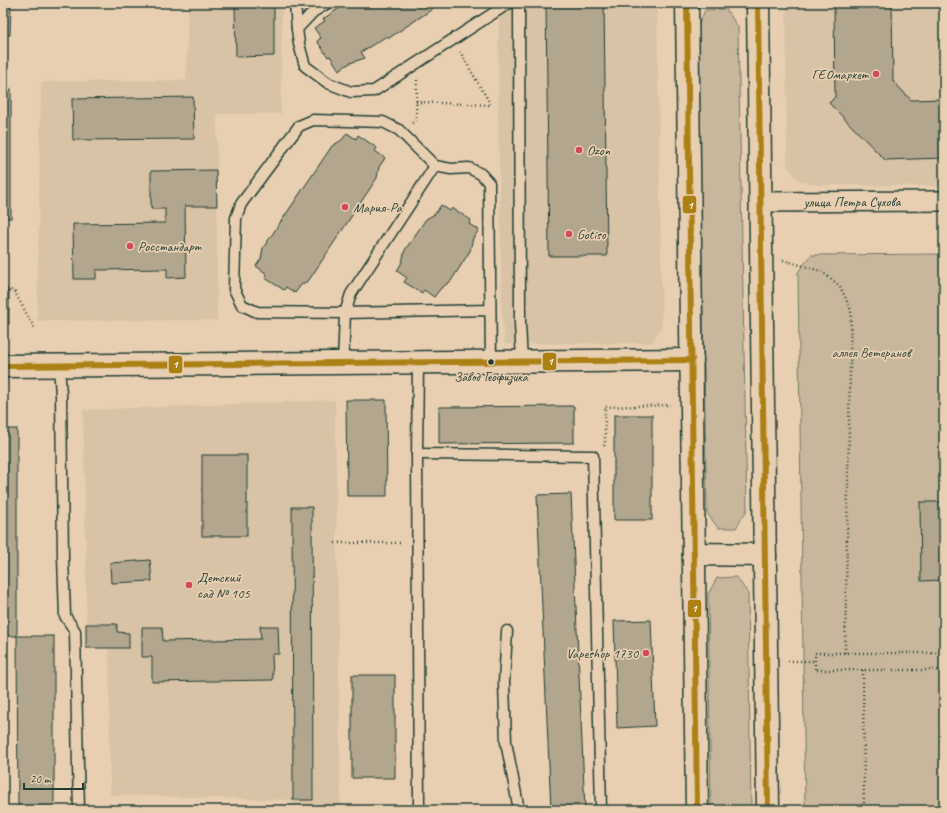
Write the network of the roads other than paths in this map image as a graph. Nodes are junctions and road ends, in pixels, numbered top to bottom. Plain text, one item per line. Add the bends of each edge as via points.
1 (295, 3) edge
2 (328, 3) edge
3 (509, 3) edge
4 (519, 3) edge
5 (687, 3) edge
6 (758, 3) edge
7 (296, 29) junction
8 (436, 166) junction
9 (944, 201) edge
10 (760, 202) junction
11 (489, 310) junction
12 (345, 313) junction
13 (692, 360) junction
14 (522, 361) junction
15 (491, 362) junction
16 (343, 363) junction
17 (418, 363) junction
18 (59, 365) junction
19 (3, 366) edge
20 (416, 454) junction
21 (694, 554) junction
22 (765, 555) junction
23 (507, 631) dead end
24 (79, 810) edge
25 (419, 810) edge
26 (519, 810) edge
27 (601, 810) edge
28 (697, 810) edge
29 (768, 810) edge

1 - 7 lane
2 - 7 lane via 313,12
3 - 7 lane via 374,91 351,92 328,83 305,66
4 - 14 lane
5 - 13 main road
6 - 10 main road
8 - 11 lane via 451,169 469,168 489,182
8 - 12 lane via 351,294
8 - 12 lane via 399,130 383,122 313,120 299,126 241,204 236,218 234,289 242,304 257,312
9 - 10 street, улица Петра Сухова
10 - 22 main road
11 - 12 lane
11 - 15 lane
12 - 16 lane
13 - 14 main road
13 - 21 main road
14 - 15 main road
15 - 17 main road
16 - 17 main road
16 - 18 main road
17 - 20 lane
18 - 19 main road
18 - 24 lane via 65,616 75,631
20 - 25 lane
20 - 27 lane via 593,456
21 - 22 main road
21 - 28 main road
22 - 29 main road
23 - 26 lane via 504,683 506,742

